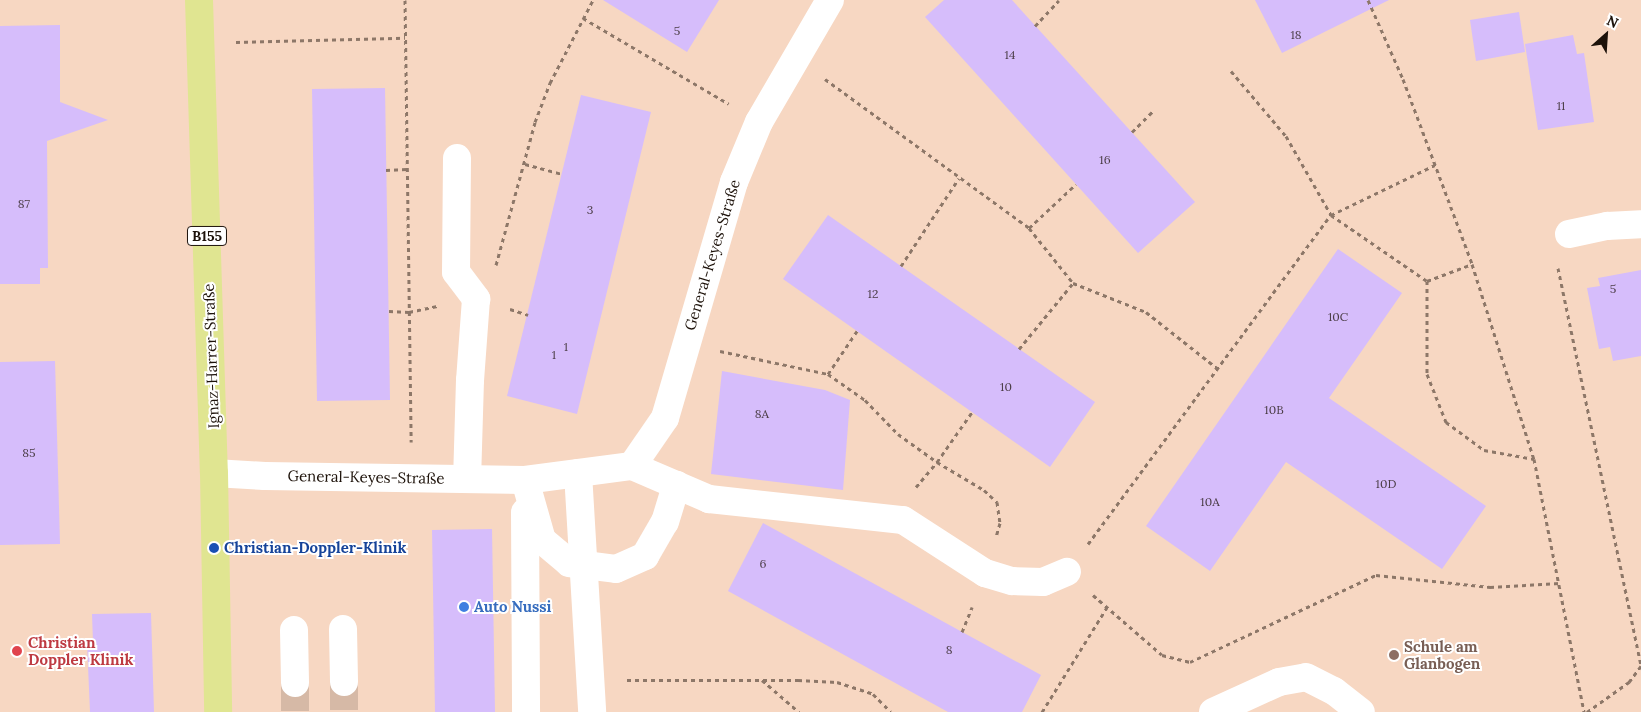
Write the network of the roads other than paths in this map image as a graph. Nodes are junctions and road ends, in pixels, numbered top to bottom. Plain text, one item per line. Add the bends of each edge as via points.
1 (200, 0) edge
2 (830, 0) edge
3 (457, 158) dead end
4 (1641, 224) edge
5 (1569, 234) road end
6 (632, 466) junction
7 (214, 473) junction
8 (578, 473) junction
9 (467, 479) junction
10 (525, 480) junction
11 (676, 485) junction
12 (584, 564) junction
13 (1067, 572) road end
14 (343, 629) dead end
15 (294, 630) dead end
16 (344, 682) tunnel mouth
17 (295, 683) tunnel mouth
18 (218, 712) edge
19 (526, 712) edge
20 (592, 712) edge
21 (1214, 712) edge
22 (1361, 712) edge

1 - 7 main road, Ignaz-Harrer-Straße / B155
2 - 6 street, General-Keyes-Straße via 759,122 734,182 666,418
3 - 9 street via 456,272 476,299
4 - 5 street via 1607,226
6 - 8 street, General-Keyes-Straße
6 - 11 street
7 - 9 street, General-Keyes-Straße
7 - 18 main road, Ignaz-Harrer-Straße / B155
8 - 10 street, General-Keyes-Straße
8 - 12 street
9 - 10 street, General-Keyes-Straße
10 - 12 street via 542,540 569,563
10 - 19 street
11 - 12 street via 665,522 645,556 616,569
11 - 13 street via 708,499 903,520 985,573 1012,581 1043,582
12 - 20 street
14 - 16 street
15 - 17 street
21 - 22 street via 1279,682 1306,678 1334,691

